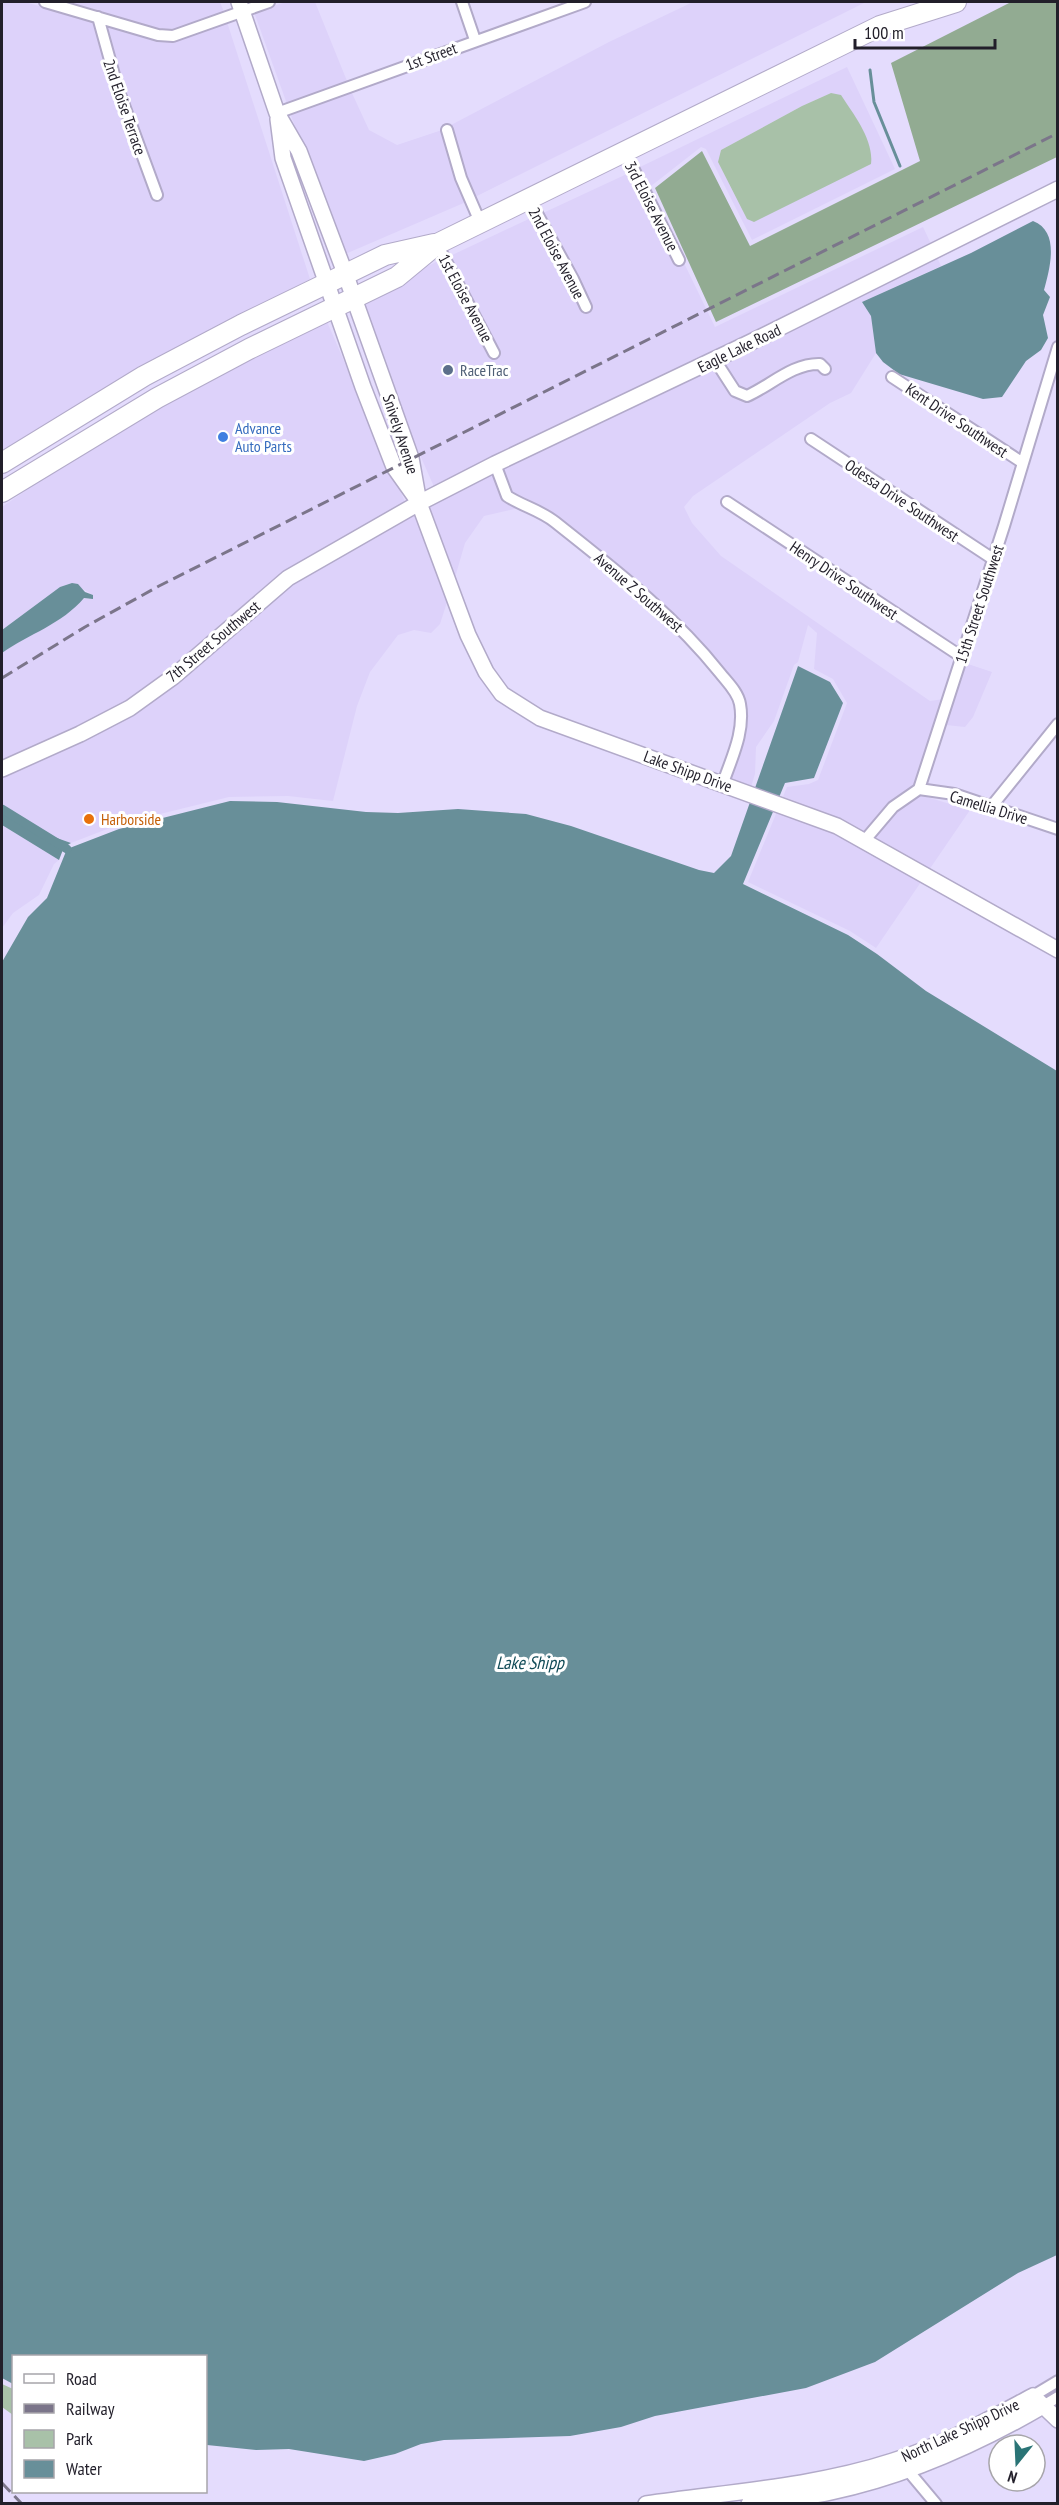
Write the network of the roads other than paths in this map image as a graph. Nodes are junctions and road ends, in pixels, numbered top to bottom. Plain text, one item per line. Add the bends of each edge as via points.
1 (45, 2) edge
2 (269, 2) edge
3 (462, 2) edge
4 (585, 2) edge
5 (914, 2) edge
6 (956, 2) edge
7 (241, 6) edge
8 (98, 17) junction
9 (880, 26) junction
10 (475, 40) junction
11 (277, 113) junction
12 (447, 130) dead end
13 (625, 152) junction
14 (1058, 189) edge
15 (157, 195) dead end
16 (529, 199) junction
17 (480, 222) junction
18 (437, 244) junction
19 (679, 260) dead end
20 (345, 273) junction
21 (325, 283) junction
22 (353, 297) junction
23 (333, 307) junction
24 (586, 307) dead end
25 (1058, 347) edge
26 (494, 353) dead end
27 (715, 360) junction
28 (825, 369) dead end
29 (892, 377) dead end
30 (811, 439) dead end
31 (2, 463) edge
32 (1023, 463) junction
33 (495, 464) junction
34 (2, 492) edge
35 (728, 502) dead end
36 (419, 503) junction
37 (993, 559) junction
38 (962, 657) junction
39 (1058, 724) edge
40 (2, 769) edge
41 (728, 785) junction
42 (919, 789) junction
43 (991, 807) junction
44 (1058, 829) edge
45 (865, 840) junction
46 (1058, 950) edge
47 (1058, 2381) edge
48 (1058, 2397) edge
49 (1038, 2401) junction
50 (1058, 2420) edge
51 (904, 2465) junction
52 (646, 2504) edge
53 (749, 2504) edge
54 (936, 2504) edge

1 - 8 street
2 - 7 street
3 - 10 street
4 - 10 street, 1st Street
5 - 9 highway
6 - 9 highway
7 - 8 street via 173,36
7 - 11 street, Snively Avenue
8 - 15 street, 2nd Eloise Terrace via 118,89
9 - 13 highway
10 - 11 street, 1st Street
11 - 20 street, Snively Avenue via 299,151
11 - 21 street, Snively Avenue via 283,158
12 - 17 street via 461,178
13 - 16 highway
13 - 19 street, 3rd Eloise Avenue
14 - 27 street, Eagle Lake Road
16 - 17 highway
16 - 24 street, 2nd Eloise Avenue
17 - 18 highway
18 - 20 highway via 385,255
18 - 22 highway via 397,277
18 - 26 street, 1st Eloise Avenue
20 - 21 highway
20 - 22 street, Snively Avenue
21 - 23 street, Snively Avenue
21 - 31 highway via 144,376
22 - 23 highway
22 - 36 street, Snively Avenue via 411,458
23 - 34 highway via 156,398
23 - 36 street, Snively Avenue via 394,467
25 - 32 street, 15th Street Southwest
27 - 28 street via 735,391 747,396 786,373 815,364
27 - 33 street, Eagle Lake Road
29 - 32 street, Kent Drive Southwest
30 - 37 street, Odessa Drive Southwest
32 - 37 street, 15th Street Southwest
33 - 36 street, Eagle Lake Road
33 - 41 street, Avenue Z Southwest via 507,496 556,522 648,596 688,635 732,688 740,705 741,727
35 - 38 street, Henry Drive Southwest
36 - 40 street, 7th Street Southwest via 288,578 173,677 130,708
36 - 41 street, Lake Shipp Drive via 473,646 502,694 540,717
37 - 38 street, 15th Street Southwest
38 - 42 street, 15th Street Southwest
39 - 43 street
41 - 45 street, Lake Shipp Drive
42 - 43 street, Camellia Drive via 954,794
42 - 45 street via 893,807
43 - 44 street, Camellia Drive
45 - 46 street, Lake Shipp Drive
47 - 49 street, North Lake Shipp Drive
48 - 49 street, North Lake Shipp Drive
49 - 50 street
49 - 51 street, North Lake Shipp Drive via 978,2441
51 - 52 street, North Lake Shipp Drive
51 - 53 street, North Lake Shipp Drive via 830,2492
51 - 54 street

